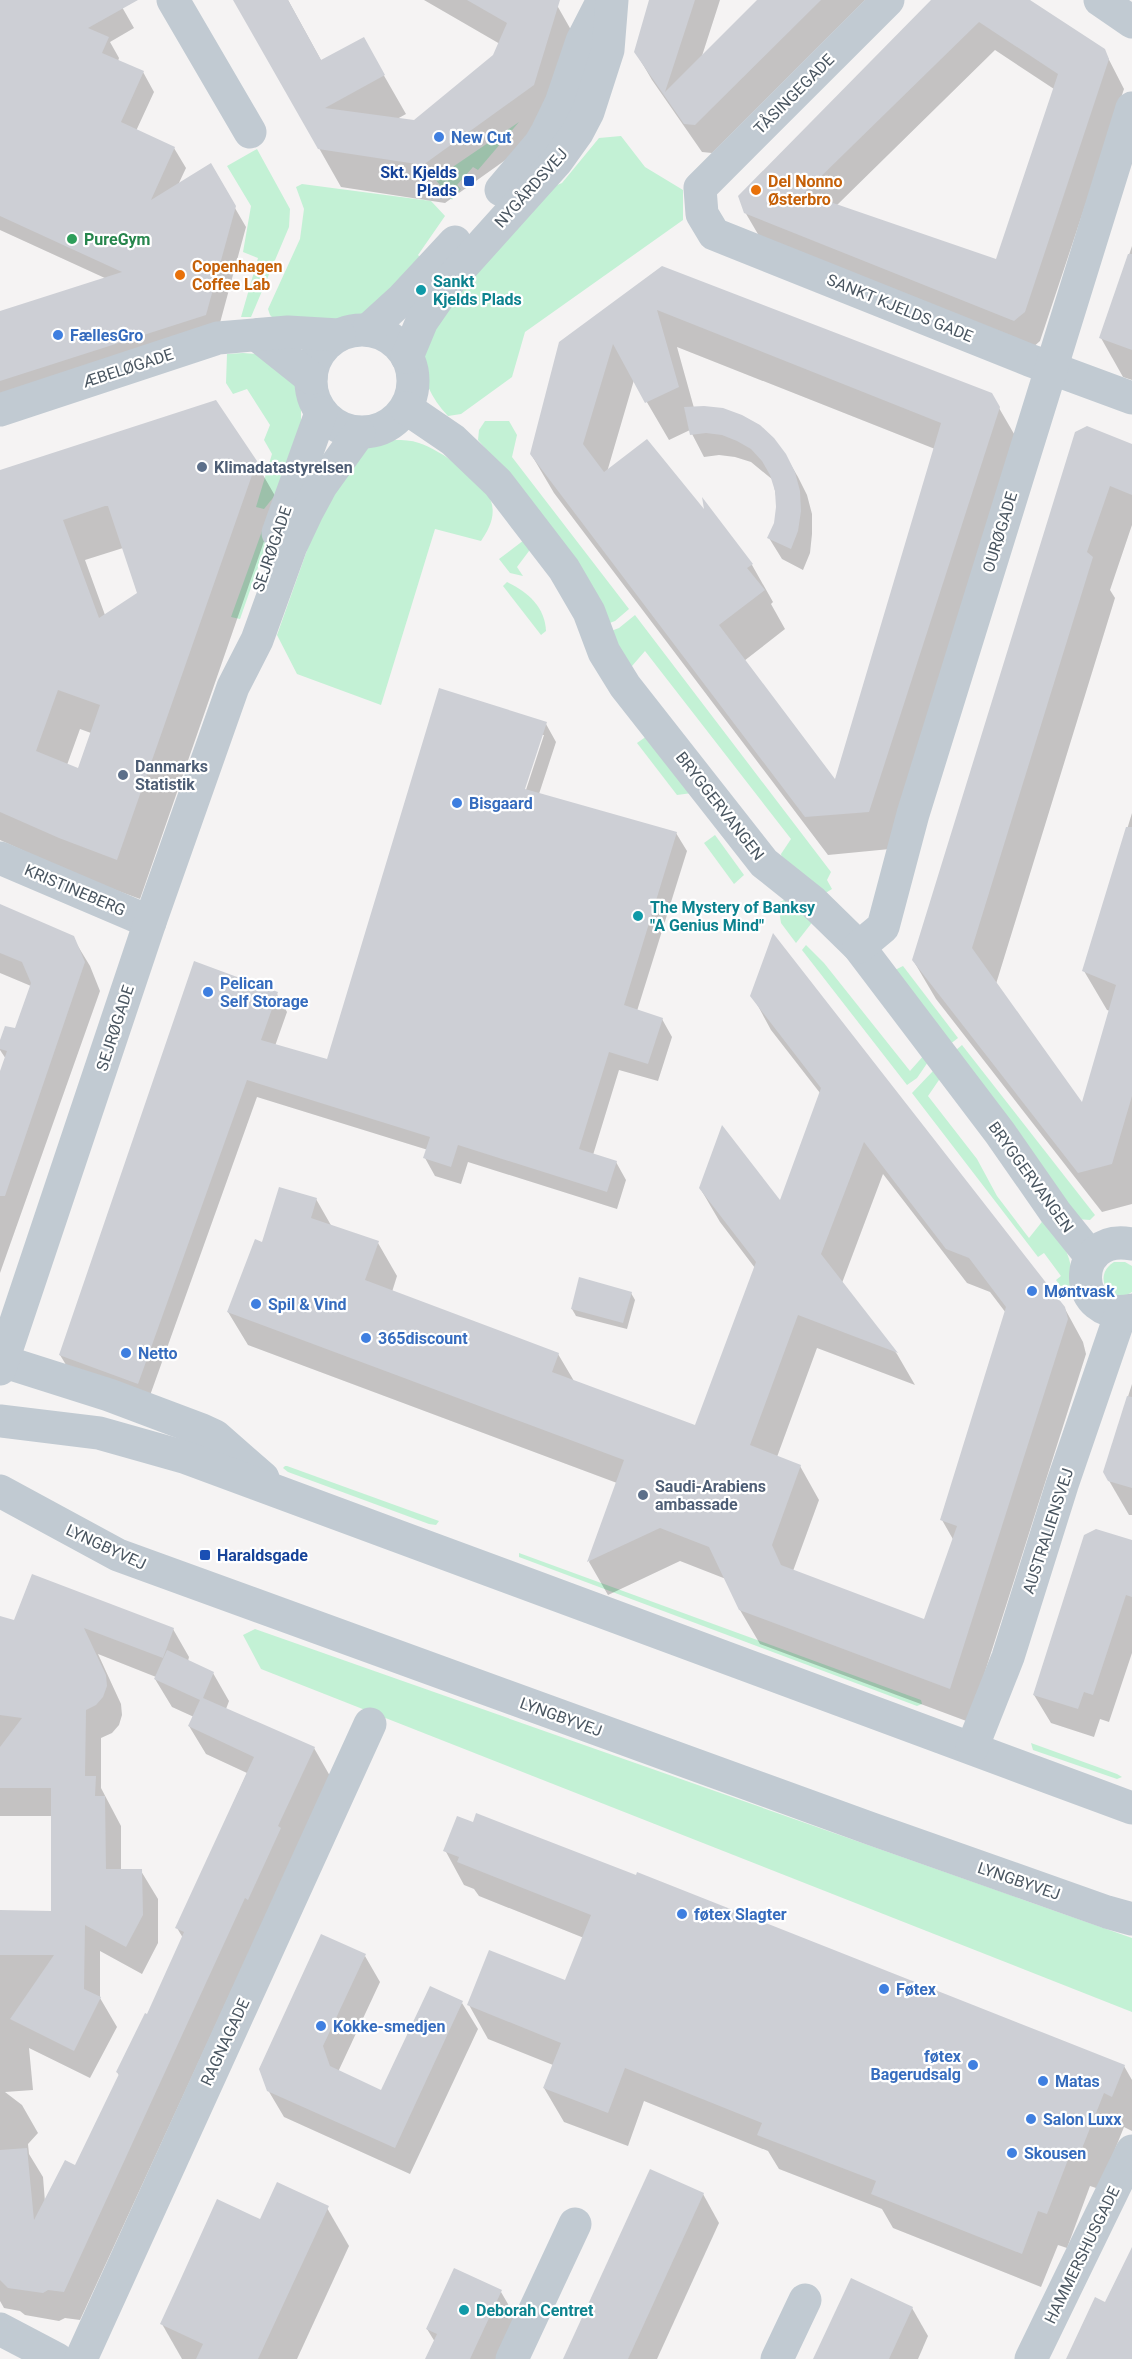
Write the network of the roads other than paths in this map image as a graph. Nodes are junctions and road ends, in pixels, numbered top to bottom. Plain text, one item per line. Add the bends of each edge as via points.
1 (173, 0) edge
2 (603, 0) edge
3 (612, 0) edge
4 (888, 0) edge
5 (1100, 0) edge
6 (1132, 22) edge
7 (1132, 108) edge
8 (250, 132) dead end
9 (700, 188) joint
10 (353, 332) junction
11 (257, 335) junction
12 (407, 357) junction
13 (1050, 368) junction
14 (311, 378) junction
15 (1132, 398) edge
16 (406, 408) junction
17 (0, 410) edge
18 (321, 413) junction
19 (359, 433) junction
20 (233, 687) junction
21 (0, 858) edge
22 (150, 922) junction
23 (859, 947) junction
24 (1132, 1244) edge
25 (1093, 1255) junction
26 (1127, 1312) edge
27 (1, 1365) edge
28 (0, 1421) edge
29 (276, 1490) junction
30 (0, 1491) edge
31 (370, 1724) dead end
32 (972, 1748) junction
33 (1132, 1808) edge
34 (1132, 1919) edge
35 (1132, 2151) edge
36 (575, 2224) dead end
37 (805, 2300) dead end
38 (0, 2329) edge
39 (57, 2359) edge
40 (81, 2359) edge
41 (512, 2359) edge
42 (777, 2359) edge
43 (1031, 2359) edge

1 - 8 street
2 - 10 street, NYGÅRDSVEJ via 540,144 402,299
3 - 12 street, NYGÅRDSVEJ via 608,50 577,133 557,161 451,279 422,321
4 - 9 street, TÅSINGEGADE
5 - 6 street
7 - 13 street, OURØGADE
9 - 13 street, SANKT KJELDS GADE via 702,214 714,234
10 - 11 street, ÆBELØGADE
10 - 12 street via 391,339
10 - 14 street via 323,347 311,369
11 - 14 street
11 - 17 street, ÆBELØGADE via 218,338
12 - 16 street via 413,383
13 - 15 street, SANKT KJELDS GADE
13 - 23 street, OURØGADE via 913,814 883,927
14 - 18 street via 313,400
16 - 19 street via 386,427
16 - 23 street, BRYGGERVANGEN via 453,440 498,483 564,569 625,686 764,863 813,902
18 - 19 street via 345,430
18 - 20 street, SEJRØGADE via 243,635
19 - 20 street, SEJRØGADE via 307,512 257,640
20 - 22 street, SEJRØGADE
21 - 22 street, KRISTINEBERG
22 - 27 street, SEJRØGADE
23 - 25 street, BRYGGERVANGEN via 1055,1212
24 - 25 street via 1106,1244
25 - 26 street via 1084,1276 1094,1302 1107,1310
26 - 32 street, AUSTRALIENSVEJ via 1062,1485 1008,1657
27 - 29 street via 109,1395 202,1430 215,1436
28 - 29 street via 133,1441
29 - 32 street
30 - 34 street, LYNGBYVEJ via 118,1555 883,1833
31 - 40 street, RAGNAGADE
32 - 33 street
35 - 43 street, HAMMERSHUSGADE
36 - 41 street
37 - 42 street
38 - 39 street

